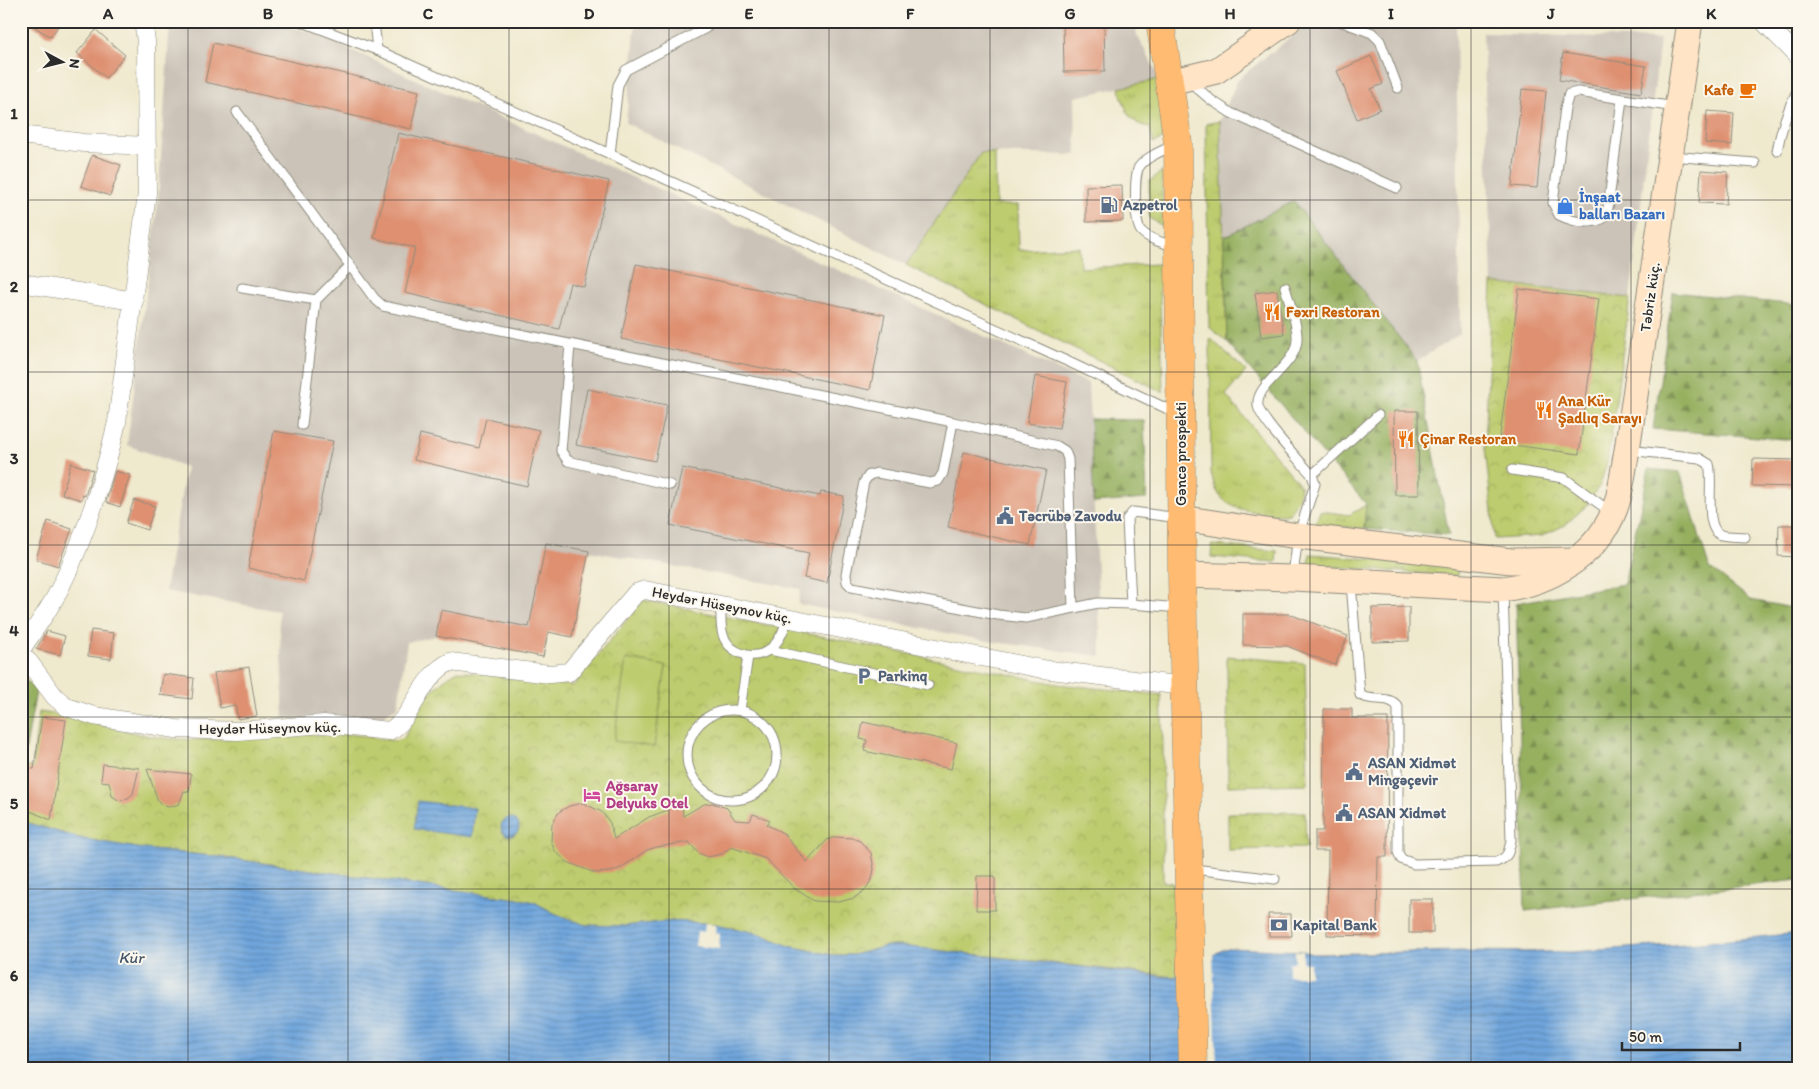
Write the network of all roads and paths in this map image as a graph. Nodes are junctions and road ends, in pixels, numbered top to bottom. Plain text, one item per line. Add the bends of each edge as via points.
1 (143, 21) edge
2 (300, 21) edge
3 (374, 21) edge
4 (1160, 21) edge
5 (1178, 21) edge
6 (1288, 21) edge
7 (1340, 21) edge
8 (1690, 21) edge
9 (1763, 21) edge
10 (706, 28) dead end
11 (377, 50) junction
12 (1798, 56) edge
13 (1178, 81) junction
14 (1398, 88) dead end
15 (1798, 90) edge
16 (1622, 99) junction
17 (1678, 108) junction
18 (237, 112) dead end
19 (21, 135) edge
20 (1178, 143) junction
21 (147, 146) junction
22 (1777, 151) dead end
23 (610, 154) junction
24 (1671, 156) junction
25 (1755, 163) dead end
26 (1397, 188) dead end
27 (1178, 248) junction
28 (350, 266) junction
29 (21, 283) edge
30 (1285, 287) dead end
31 (242, 288) dead end
32 (316, 300) junction
33 (134, 302) junction
34 (570, 345) junction
35 (1378, 415) dead end
36 (1181, 416) junction
37 (952, 422) junction
38 (302, 425) dead end
39 (1627, 450) junction
40 (1512, 470) dead end
41 (1312, 475) junction
42 (670, 485) dead end
43 (1612, 513) junction
44 (1190, 520) junction
45 (1298, 536) junction
46 (1745, 537) dead end
47 (1577, 560) junction
48 (1190, 576) junction
49 (1292, 578) junction
50 (1350, 581) junction
51 (1503, 589) junction
52 (721, 604) junction
53 (1131, 604) junction
54 (1073, 608) junction
55 (1182, 608) junction
56 (788, 618) junction
57 (21, 650) edge
58 (770, 650) junction
59 (21, 656) edge
60 (748, 656) junction
61 (928, 685) dead end
62 (1184, 686) junction
63 (740, 710) junction
64 (1275, 879) dead end
65 (1197, 882) junction
66 (1193, 1068) edge
67 (1207, 1068) edge

1 - 21 street
2 - 11 lane
3 - 11 lane
4 - 13 main road, Gəncə prospekti
5 - 13 main road, Gəncə prospekti
6 - 13 main road via 1220,68
7 - 14 lane via 1372,33 1380,41
8 - 17 main road, Təbriz küç.
9 - 12 street
10 - 23 lane via 626,70 618,85
11 - 23 lane
13 - 20 main road, Gəncə prospekti
13 - 26 lane via 1231,113
13 - 44 main road, Gəncə prospekti via 1194,142
15 - 22 lane via 1785,115
16 - 16 lane via 1578,92 1569,94 1553,203 1558,215 1571,221 1592,223 1602,219 1608,208
16 - 17 lane
17 - 24 main road, Təbriz küç.
18 - 28 lane
19 - 21 street
20 - 27 main road, Gəncə prospekti
20 - 27 lane via 1140,165 1136,173 1137,223 1152,238
21 - 33 street via 147,193
23 - 36 lane
24 - 25 lane
24 - 39 main road, Təbriz küç.
27 - 36 main road, Gəncə prospekti
28 - 32 lane
28 - 34 lane via 384,306
29 - 33 street
30 - 41 lane via 1298,340 1290,359 1259,394 1258,407 1266,422
31 - 32 lane
32 - 38 lane
33 - 57 street via 110,453 58,592
34 - 37 lane
34 - 42 lane via 561,451 568,461
35 - 41 lane
36 - 44 main road, Gəncə prospekti
37 - 54 lane via 1065,450 1068,458
37 - 54 lane via 943,473 938,481 930,483 877,473 868,475 864,482 847,582 852,587 998,616 1026,618
39 - 43 main road, Təbriz küç. via 1618,500
39 - 46 lane via 1699,458 1709,464 1712,475 1710,521 1713,529 1721,535
40 - 43 lane via 1564,478
41 - 45 lane via 1314,492
43 - 47 main road, Təbriz küç. via 1601,533
44 - 45 main road
44 - 48 main road, Gəncə prospekti
44 - 53 lane via 1129,514
45 - 47 main road via 1511,561
45 - 49 lane
47 - 51 main road, Təbriz küç. via 1534,583
48 - 49 main road, Təbriz küç.
48 - 55 main road, Gəncə prospekti
48 - 65 main road, Gəncə prospekti
49 - 50 main road, Təbriz küç.
50 - 51 main road, Təbriz küç.
50 - 51 lane via 1360,695 1367,699 1388,699 1398,707 1398,852 1401,859 1414,864 1496,862 1509,852
52 - 56 street, Heydər Hüseynov küç.
52 - 59 street, Heydər Hüseynov küç. via 656,590 636,593 569,672 550,674 450,662 429,677 395,728 383,731 324,724 238,730 176,729 94,716 67,706 55,697
52 - 60 lane via 724,638 737,652
53 - 54 lane via 1098,603
53 - 55 lane
55 - 62 main road, Gəncə prospekti
56 - 58 lane via 782,635
56 - 62 street, Heydər Hüseynov küç. via 1042,668
58 - 60 lane
58 - 61 lane
60 - 63 lane
62 - 65 main road, Gəncə prospekti
63 - 63 lane via 726,709 712,714 692,733 688,747 690,768 700,786 724,800 752,796 768,782 777,762 778,748 773,734 759,718
64 - 65 lane
65 - 66 main road
65 - 67 main road

